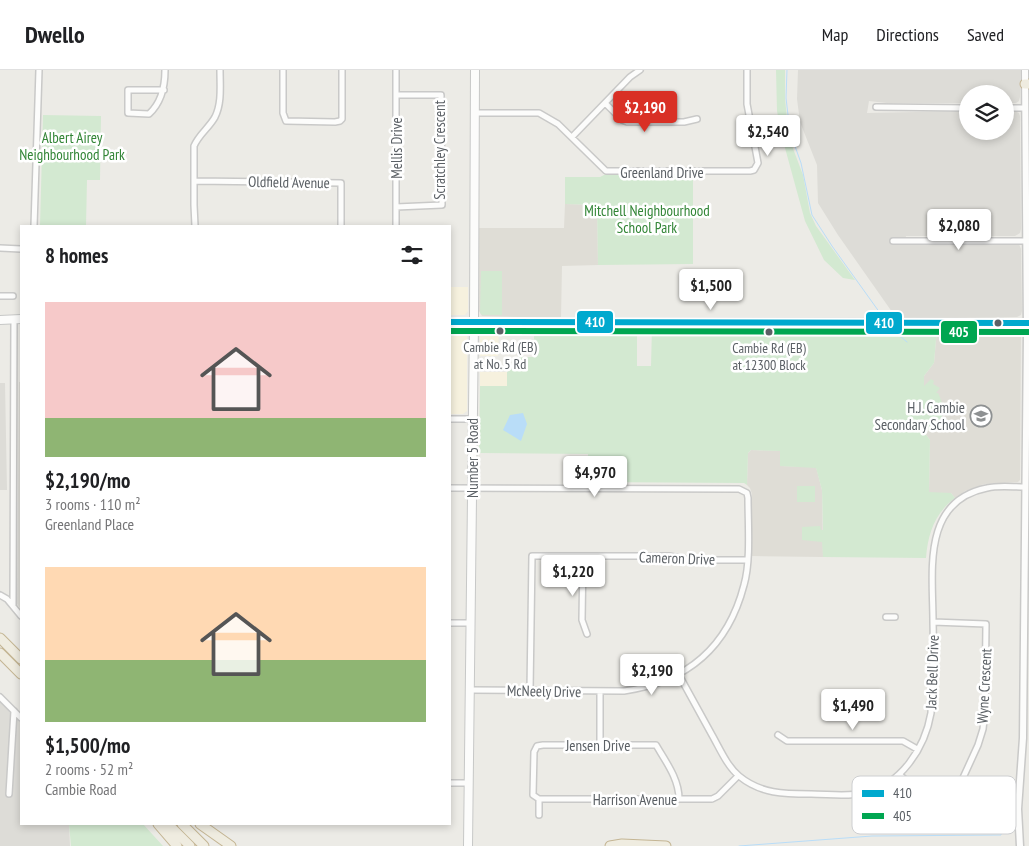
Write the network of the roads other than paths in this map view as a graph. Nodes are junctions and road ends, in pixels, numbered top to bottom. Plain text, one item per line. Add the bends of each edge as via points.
1 (39, 70) edge
2 (166, 70) edge
3 (220, 70) edge
4 (283, 70) edge
5 (342, 70) edge
6 (396, 70) edge
7 (475, 70) edge
8 (640, 70) edge
9 (747, 70) edge
10 (1025, 70) edge
11 (1027, 84) edge
12 (164, 90) junction
13 (396, 95) junction
14 (606, 103) junction
15 (876, 107) dead end
16 (959, 108) edge
17 (1014, 108) edge
18 (1025, 108) junction
19 (475, 113) junction
20 (697, 119) dead end
21 (572, 137) junction
22 (194, 181) junction
23 (396, 207) junction
24 (34, 225) edge
25 (195, 225) edge
26 (341, 225) edge
27 (396, 225) edge
28 (893, 241) dead end
29 (1026, 241) junction
30 (0, 248) edge
31 (20, 248) edge
32 (0, 296) edge
33 (13, 296) dead end
34 (18, 319) edge
35 (0, 320) edge
36 (451, 322) edge
37 (474, 322) junction
38 (1028, 323) edge
39 (451, 419) edge
40 (472, 419) junction
41 (1027, 458) edge
42 (1025, 487) junction
43 (451, 488) edge
44 (472, 488) junction
45 (583, 556) junction
46 (747, 560) junction
47 (0, 594) edge
48 (1027, 601) edge
49 (13, 606) junction
50 (20, 615) edge
51 (886, 617) dead end
52 (895, 617) dead end
53 (451, 622) edge
54 (933, 622) junction
55 (470, 623) junction
56 (587, 634) dead end
57 (0, 638) edge
58 (0, 653) edge
59 (20, 658) edge
60 (20, 673) edge
61 (679, 675) junction
62 (470, 690) junction
63 (530, 690) junction
64 (600, 691) junction
65 (0, 696) edge
66 (14, 711) junction
67 (20, 717) edge
68 (778, 735) dead end
69 (1026, 738) edge
70 (600, 745) junction
71 (917, 749) junction
72 (900, 774) joint
73 (738, 776) junction
74 (897, 776) edge
75 (964, 776) edge
76 (451, 783) edge
77 (469, 783) junction
78 (9, 794) dead end
79 (852, 794) edge
80 (539, 799) junction
81 (679, 799) junction
82 (539, 815) dead end
83 (159, 825) edge
84 (169, 825) edge
85 (183, 825) edge
86 (201, 825) edge
87 (177, 846) edge
88 (190, 846) edge
89 (204, 846) edge
90 (231, 846) edge
91 (468, 846) edge
92 (610, 846) edge
93 (666, 846) edge
94 (1020, 846) edge

1 - 24 street
2 - 12 street
3 - 22 street via 220,98 215,117 194,146
4 - 5 street via 283,113 286,121 340,122
6 - 13 street, Mellis Drive
7 - 19 main road, Number 5 Road
8 - 14 street via 628,75
9 - 21 street, Greenland Drive via 747,104 758,163 754,170 606,171
10 - 11 street
11 - 18 street
12 - 12 street via 128,90 128,113 149,114
13 - 23 street, Mellis Drive
13 - 23 street, Scratchley Crescent via 441,95 442,196 442,206
14 - 20 street via 628,122
14 - 21 street
15 - 16 street
17 - 18 street
18 - 29 street
19 - 21 street, Greenland Drive via 539,113
19 - 37 main road, Number 5 Road
22 - 25 street
22 - 26 street, Oldfield Avenue via 341,183
23 - 27 street, Mellis Drive
28 - 29 street
29 - 38 street
30 - 31 street
32 - 33 street
34 - 35 main road
34 - 49 street
36 - 37 main road
37 - 38 main road
37 - 40 main road, Number 5 Road
38 - 41 street
39 - 40 street
40 - 44 main road, Number 5 Road
41 - 42 street
42 - 48 street
42 - 54 street, Jack Bell Drive via 976,491 948,512 938,527 933,546
43 - 44 street
44 - 46 street, McNeely Drive via 739,489 747,493 748,498
44 - 55 main road, Number 5 Road
45 - 46 street, Cameron Drive
45 - 56 street via 582,620
45 - 63 street, Cameron Drive via 532,556
46 - 61 street, McNeely Drive via 745,584 730,624 711,650
47 - 49 street
48 - 69 street
49 - 50 street
51 - 52 street
53 - 55 street
54 - 71 street, Jack Bell Drive via 932,713
54 - 75 street, Wyne Crescent via 986,624 983,729
55 - 62 main road, Number 5 Road
57 - 59 highway
58 - 60 highway
61 - 64 street, McNeely Drive via 642,688
61 - 73 street, Jack Bell Drive
62 - 63 street, McNeely Drive
62 - 77 main road, Number 5 Road
63 - 64 street, McNeely Drive
64 - 70 street
65 - 66 street
66 - 67 street
66 - 78 street
68 - 71 street via 787,741 903,741
69 - 94 street via 1018,794
70 - 80 street, Jensen Drive via 537,746 534,752 533,795
70 - 81 street, Jensen Drive via 656,745 672,771
71 - 72 street, Jack Bell Drive
72 - 74 street, Jack Bell Drive
73 - 79 street, Jack Bell Drive via 764,791 781,794
73 - 81 street, Harrison Avenue via 712,799
76 - 77 street
77 - 91 main road, Number 5 Road
80 - 81 street, Harrison Avenue
80 - 82 street
83 - 87 highway
84 - 88 highway
85 - 89 highway
86 - 90 highway
92 - 93 highway

